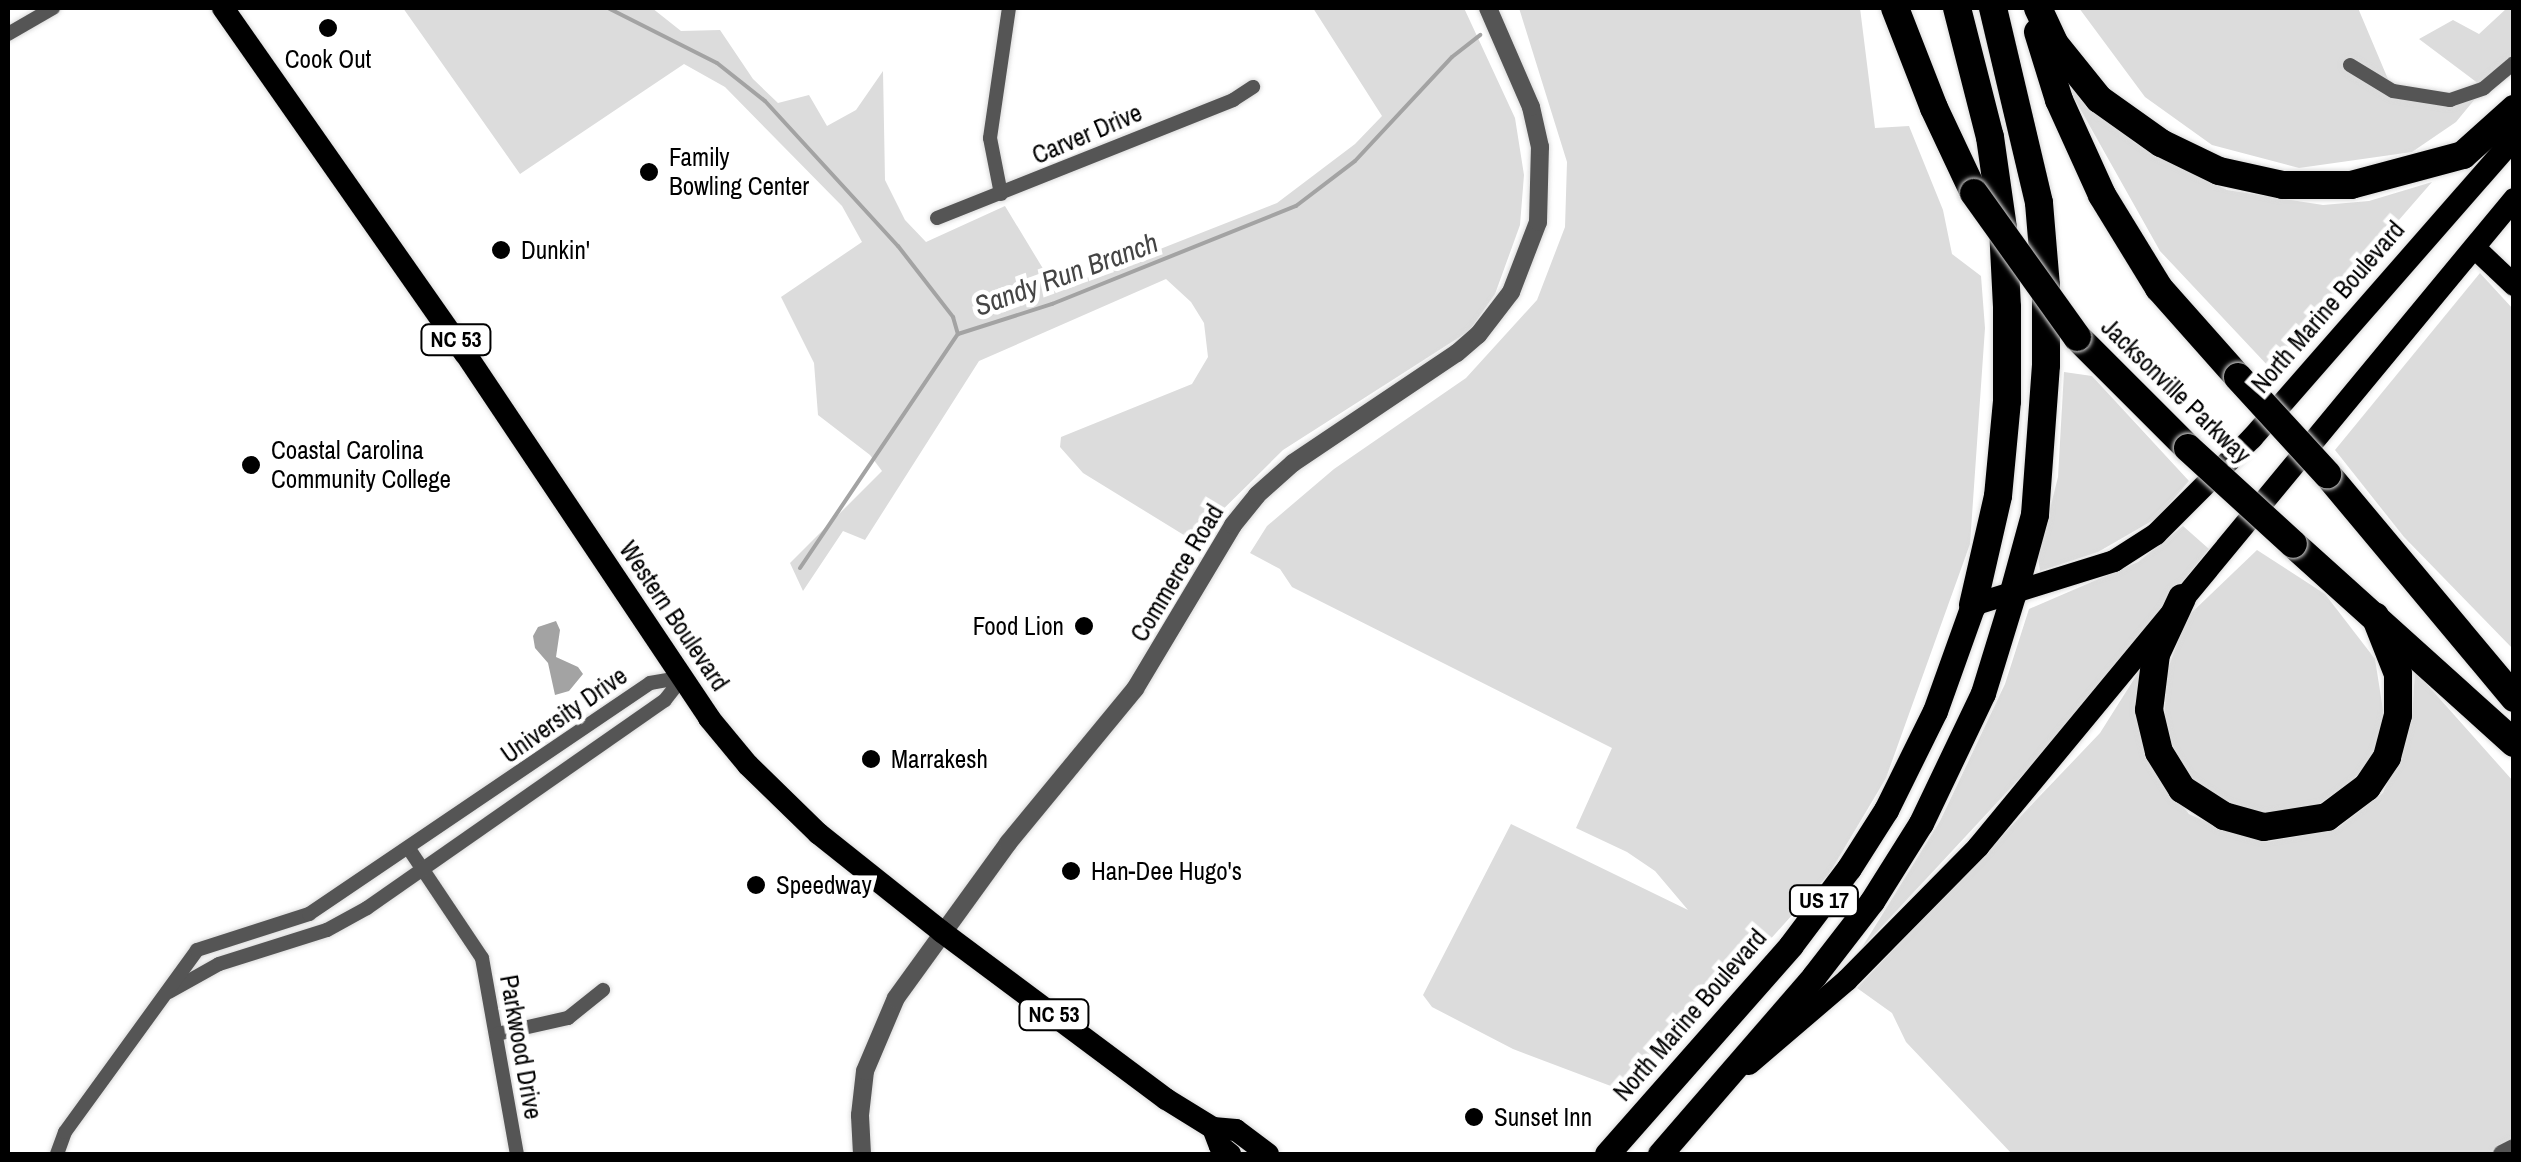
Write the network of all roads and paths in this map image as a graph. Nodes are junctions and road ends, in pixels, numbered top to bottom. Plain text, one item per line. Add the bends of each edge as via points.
1 (52, 8) edge
2 (223, 8) edge
3 (1009, 8) edge
4 (1488, 8) edge
5 (1895, 8) edge
6 (1957, 8) edge
7 (1993, 8) edge
8 (2034, 8) edge
9 (8, 34) edge
10 (2514, 63) edge
11 (2350, 65) dead end
12 (1253, 88) dead end
13 (2514, 110) edge
14 (2514, 139) edge
15 (1001, 194) junction
16 (2514, 199) edge
17 (937, 218) dead end
18 (2476, 249) junction
19 (2514, 285) edge
20 (2014, 592) junction
21 (2182, 598) junction
22 (1973, 605) junction
23 (2376, 616) junction
24 (683, 677) junction
25 (2514, 698) edge
26 (2514, 743) edge
27 (409, 848) junction
28 (423, 868) junction
29 (942, 932) junction
30 (602, 990) dead end
31 (166, 994) junction
32 (497, 1034) junction
33 (1708, 1099) junction
34 (1213, 1128) junction
35 (2514, 1148) edge
36 (1668, 1152) edge
37 (57, 1154) edge
38 (518, 1154) edge
39 (862, 1154) edge
40 (1230, 1154) edge
41 (1268, 1154) edge
42 (1608, 1154) edge
43 (2502, 1154) edge

1 - 9 street
2 - 24 main road, Western Boulevard / NC 53
3 - 15 street via 990,138
4 - 29 street, Commerce Road via 1532,108 1540,146 1538,222 1510,292 1457,353 1257,494 1135,689
5 - 23 highway, Jacksonville Parkway, bridge via 1974,193 2077,337 2188,448
6 - 22 highway, US 17 via 1990,137 2007,308 1998,496
7 - 20 highway, US 17 via 2039,204 2046,286 2036,515
8 - 13 highway via 2099,99 2161,143 2219,172 2351,186 2463,155
8 - 25 highway, Jacksonville Parkway, bridge via 2059,100 2102,196 2159,288 2327,474
10 - 11 street via 2484,88 2450,100 2392,91
12 - 15 street, Carver Drive
14 - 20 main road, North Marine Boulevard via 2252,438 2156,534 2114,561
15 - 17 street, Carver Drive
16 - 18 main road
18 - 19 main road
18 - 21 main road
20 - 22 main road, North Marine Boulevard
20 - 33 highway, US 17 via 1983,692 1921,823 1814,976
21 - 23 highway via 2156,654 2149,710 2158,752 2182,789 2224,816 2264,827 2326,817 2367,787 2387,757 2398,716 2398,674
21 - 33 main road via 1956,870 1847,980
22 - 42 highway, North Marine Boulevard / US 17 via 1935,711 1886,810 1848,868 1791,945
23 - 26 highway, Jacksonville Parkway
24 - 27 street, University Drive via 650,683
24 - 28 street, University Drive via 665,700
24 - 29 main road, Western Boulevard / NC 53 via 753,770
27 - 28 street, Parkwood Drive
27 - 31 street, University Drive via 310,914 197,950
28 - 31 street, University Drive via 328,930 219,964
28 - 32 street, Parkwood Drive via 482,958
29 - 34 main road, Western Boulevard / NC 53
29 - 39 street, Commerce Road via 896,998 870,1053 861,1101
30 - 32 street via 568,1018
31 - 37 street, University Drive via 65,1132
32 - 38 street, Parkwood Drive
33 - 36 highway, US 17
34 - 40 main road, Western Boulevard / NC 53
34 - 41 main road, Western Boulevard / NC 53 via 1236,1130
35 - 43 street

